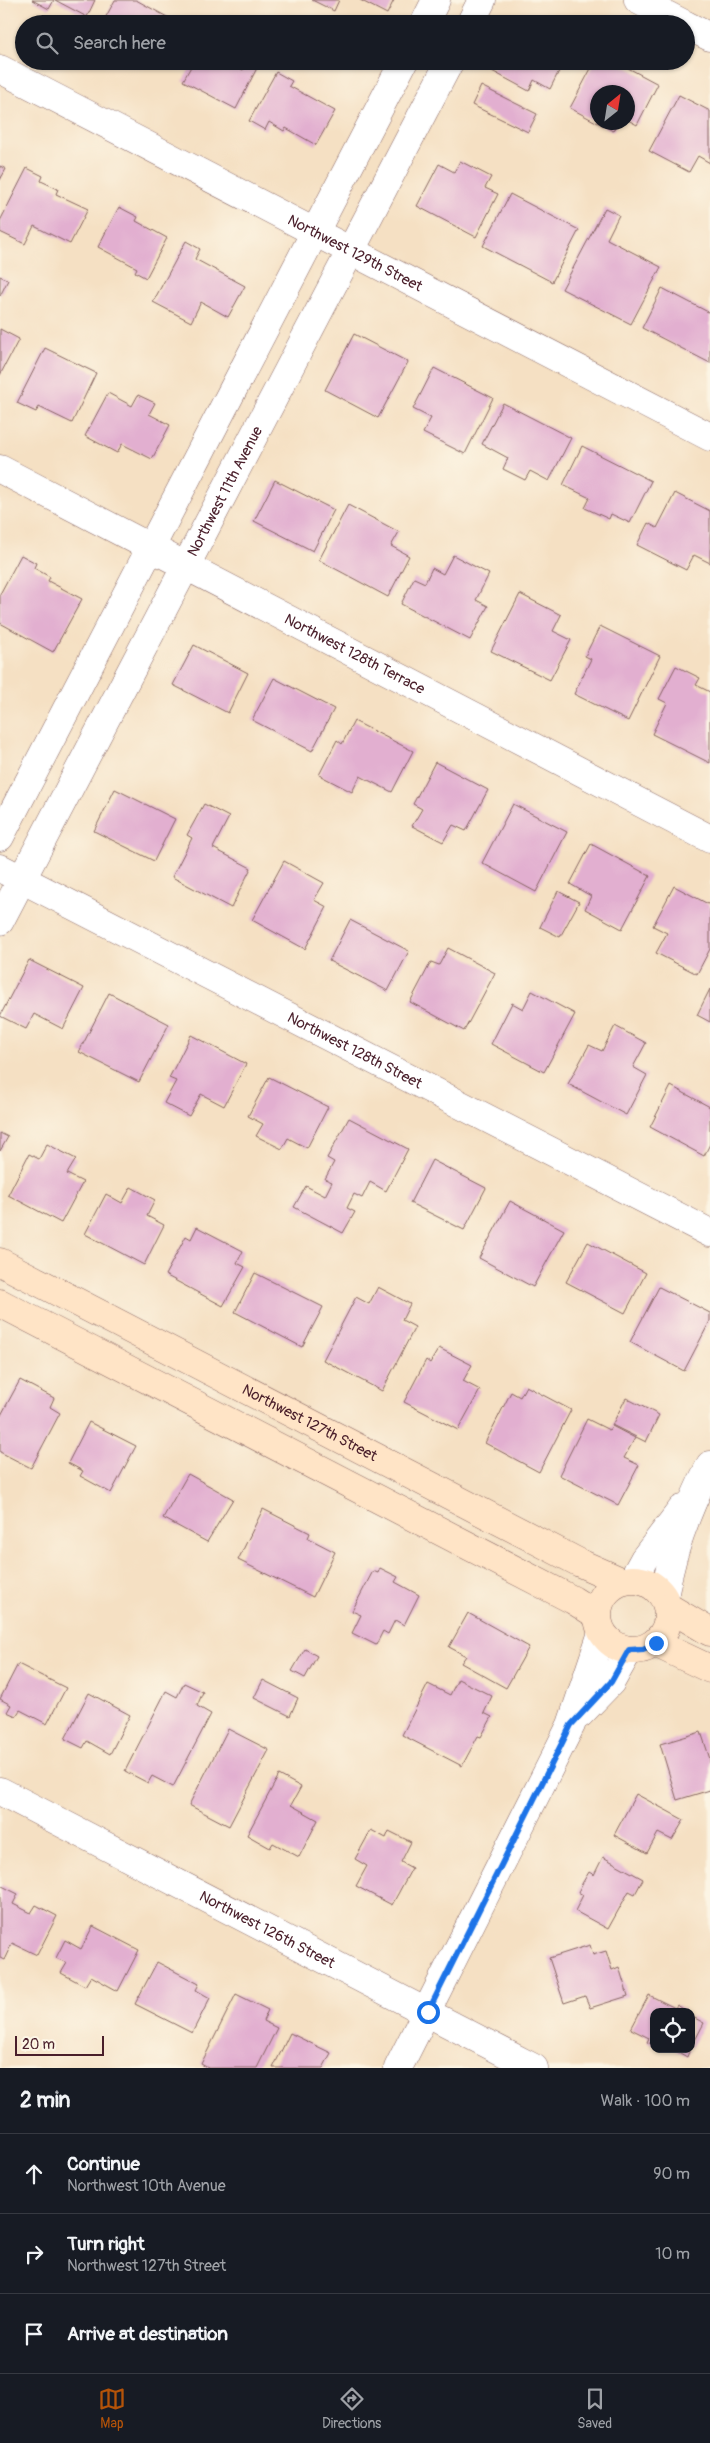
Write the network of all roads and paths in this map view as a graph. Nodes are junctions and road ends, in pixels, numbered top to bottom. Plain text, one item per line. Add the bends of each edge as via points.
1 (436, 0) edge
2 (482, 0) edge
3 (638, 0) edge
4 (428, 15) edge
5 (474, 15) edge
6 (667, 15) edge
7 (695, 30) edge
8 (710, 38) edge
9 (0, 69) edge
10 (399, 70) edge
11 (445, 70) edge
12 (314, 232) junction
13 (351, 251) junction
14 (710, 437) edge
15 (0, 469) edge
16 (151, 548) junction
17 (186, 567) junction
18 (0, 837) edge
19 (710, 839) edge
20 (11, 874) edge
21 (0, 921) edge
22 (710, 1233) edge
23 (0, 1262) edge
24 (0, 1303) edge
25 (710, 1465) edge
26 (697, 1490) junction
27 (627, 1580) junction
28 (666, 1602) junction
29 (600, 1624) junction
30 (710, 1632) edge
31 (656, 1643) junction
32 (629, 1650) junction
33 (710, 1669) edge
34 (571, 1725) junction
35 (0, 1791) edge
36 (428, 2012) junction
37 (398, 2068) edge
38 (534, 2068) edge

1 - 4 street
2 - 5 street
3 - 6 street
7 - 8 street
9 - 12 street, Northwest 129th Street
10 - 12 street
11 - 13 street, Northwest 11th Avenue
12 - 13 street, Northwest 129th Street
12 - 16 street
13 - 14 street, Northwest 129th Street
13 - 17 street, Northwest 11th Avenue
15 - 16 street, Northwest 128th Terrace
16 - 17 street, Northwest 128th Terrace
16 - 18 street
17 - 19 street, Northwest 128th Terrace
17 - 20 street, Northwest 11th Avenue
20 - 21 street, Northwest 11th Avenue
20 - 22 street, Northwest 128th Street
23 - 27 street, Northwest 127th Street via 580,1563
24 - 29 street via 572,1600
25 - 26 street
26 - 27 street
26 - 28 street via 668,1569
27 - 28 street, Northwest 127th Street via 646,1581
27 - 29 street via 608,1589 600,1601
28 - 30 street, Northwest 127th Street
28 - 31 street via 669,1620
29 - 32 street via 614,1645
29 - 34 street
31 - 32 street via 643,1649
31 - 33 street
32 - 34 street via 611,1682
34 - 36 street
35 - 36 street, Northwest 126th Street
36 - 37 street
36 - 38 street, Northwest 126th Street

